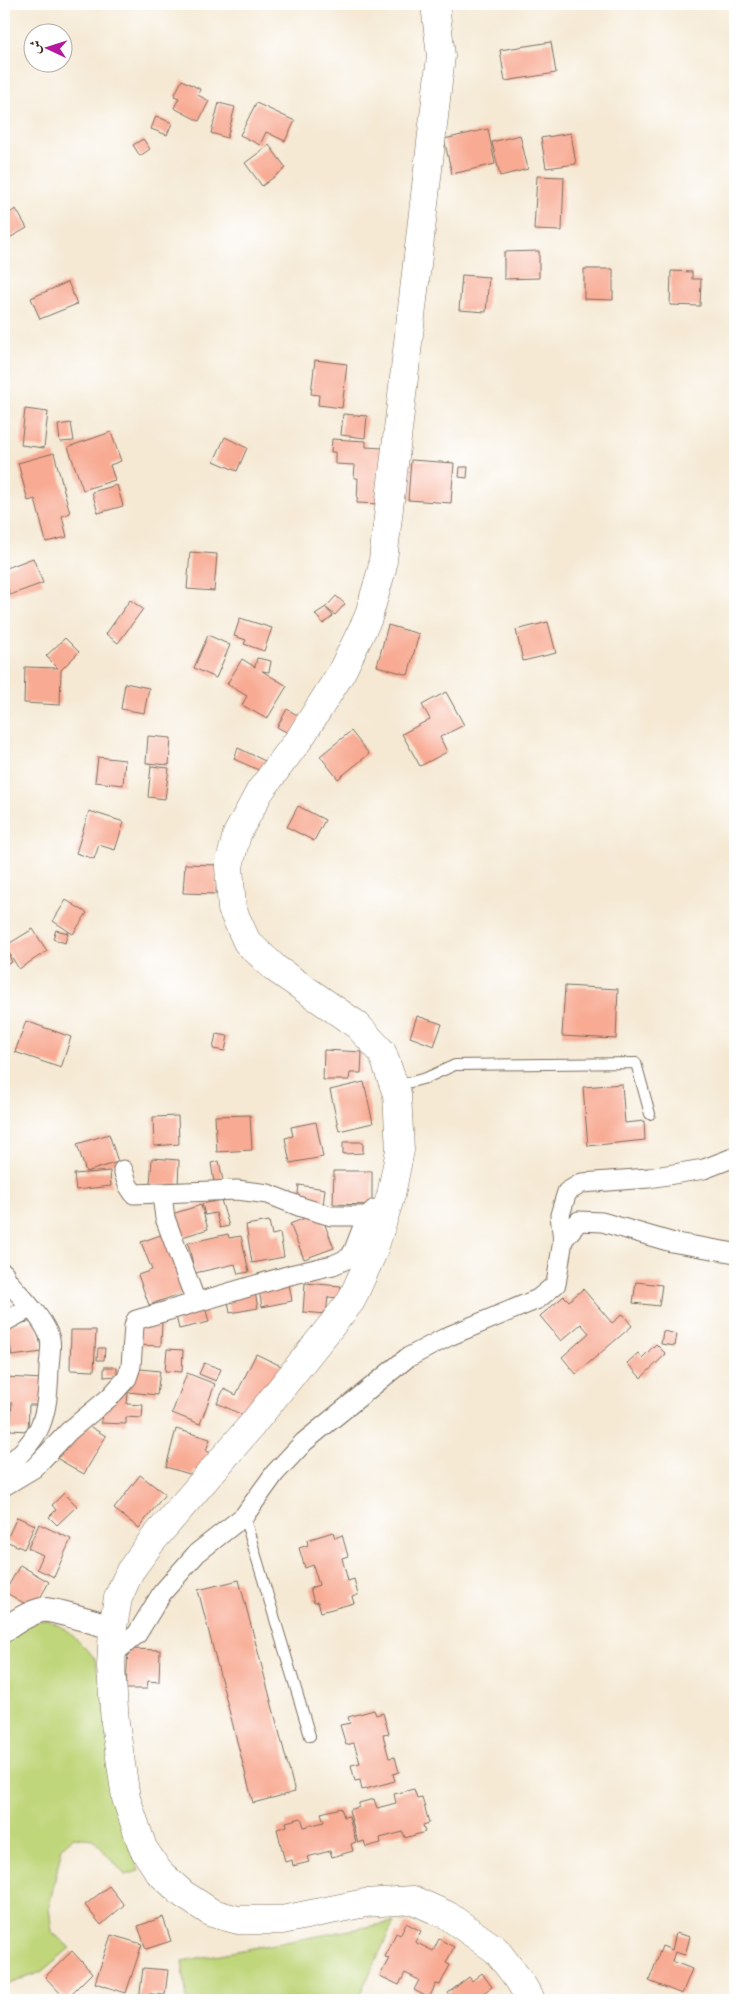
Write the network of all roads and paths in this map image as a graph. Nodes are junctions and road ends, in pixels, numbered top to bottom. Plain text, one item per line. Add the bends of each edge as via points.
1 (435, 4) edge
2 (394, 1086) junction
3 (650, 1114) dead end
4 (735, 1157) edge
5 (123, 1170) dead end
6 (162, 1195) junction
7 (391, 1195) junction
8 (367, 1216) junction
9 (563, 1240) junction
10 (735, 1253) edge
11 (4, 1273) edge
12 (196, 1302) junction
13 (30, 1308) junction
14 (4, 1322) edge
15 (4, 1468) edge
16 (4, 1486) edge
17 (244, 1516) junction
18 (113, 1628) junction
19 (4, 1630) edge
20 (112, 1655) junction
21 (310, 1736) dead end
22 (531, 2000) edge

1 - 2 main road via 441,56 382,569 368,618 342,673 300,738 260,791 237,834 229,866 232,909 247,942 276,969 358,1025 382,1052
2 - 3 lane via 426,1078 455,1065 636,1063
2 - 7 main road via 400,1150
4 - 9 street via 704,1169 649,1178 582,1183 567,1192 560,1215
5 - 6 street via 134,1194
6 - 8 street via 237,1190 268,1194 331,1216
6 - 12 street via 165,1218
7 - 8 street
7 - 18 main road via 373,1252 351,1301 130,1571 118,1598
8 - 12 street via 349,1258
9 - 10 street via 579,1221 602,1222 671,1242
9 - 17 street via 556,1284 538,1299 449,1336 407,1358 304,1442 275,1473
11 - 13 street
12 - 16 street via 136,1320 127,1378 34,1468
13 - 14 street
13 - 15 street via 50,1339 44,1414 39,1431 24,1452
17 - 20 street via 197,1553 162,1593 137,1634
17 - 21 lane
18 - 19 street via 43,1609
18 - 20 main road
20 - 22 main road via 115,1723 126,1798 143,1848 160,1872 183,1894 212,1913 238,1920 282,1920 365,1903 413,1900 448,1915 496,1950

